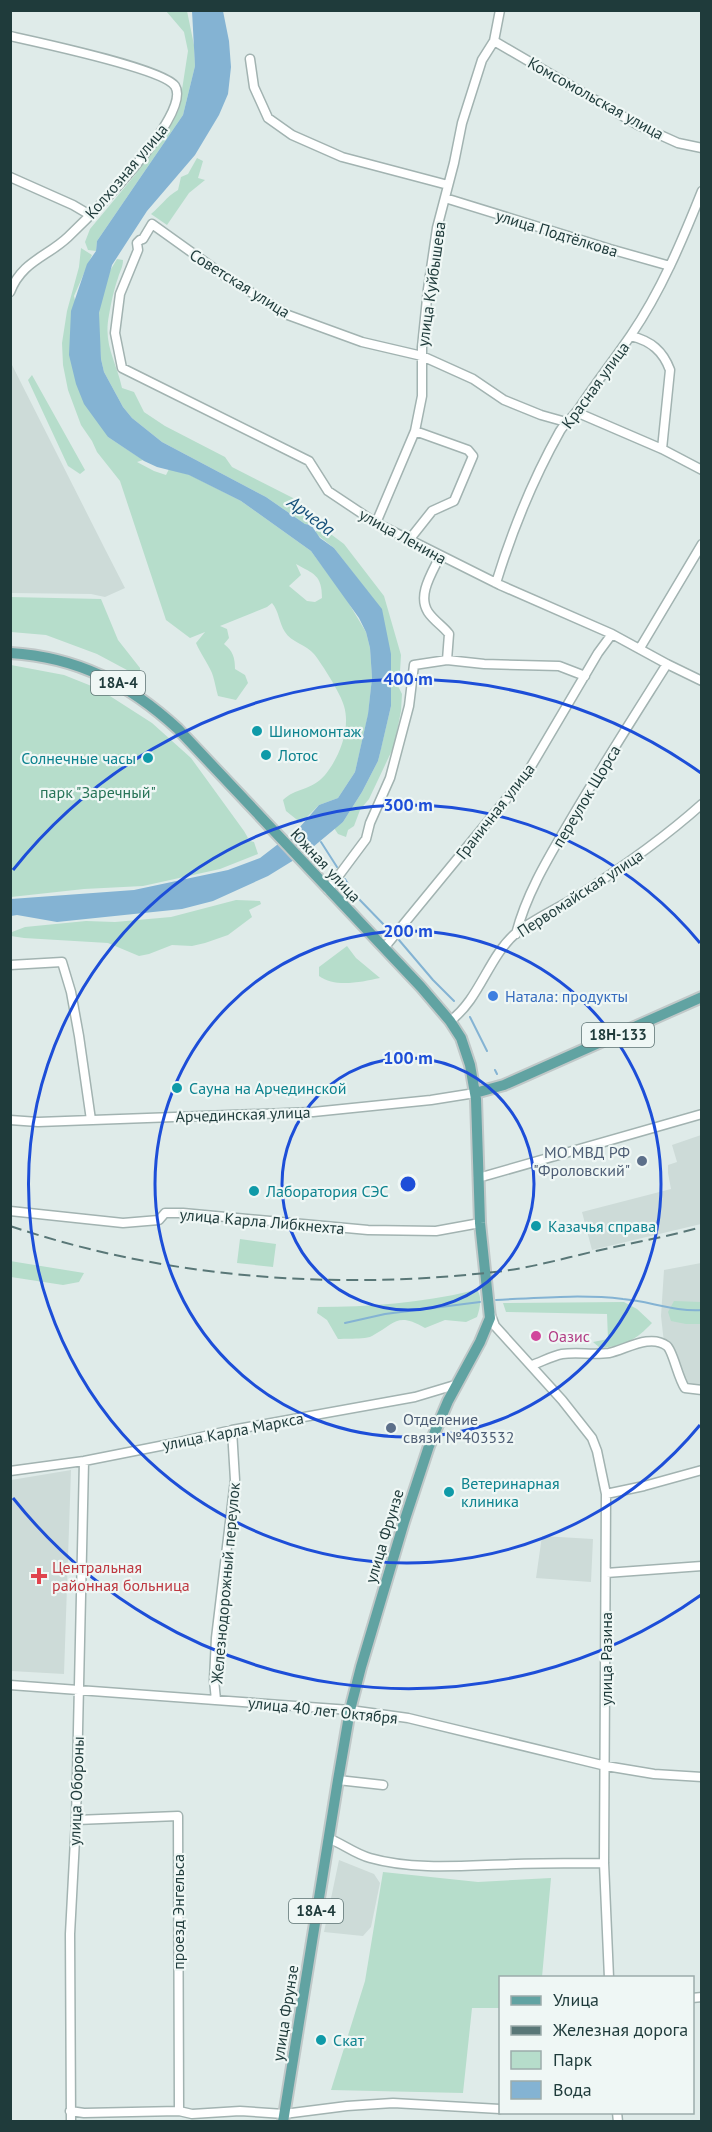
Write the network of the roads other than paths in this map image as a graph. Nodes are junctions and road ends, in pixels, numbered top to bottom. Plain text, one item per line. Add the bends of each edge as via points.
1 (500, 10) edge
2 (10, 36) edge
3 (494, 41) junction
4 (250, 59) dead end
5 (702, 147) edge
6 (10, 177) edge
7 (448, 185) junction
8 (702, 191) edge
9 (445, 198) junction
10 (90, 215) junction
11 (670, 266) junction
12 (10, 292) edge
13 (631, 336) junction
14 (422, 356) junction
15 (122, 368) joint
16 (576, 412) junction
17 (566, 423) junction
18 (415, 431) junction
19 (662, 449) junction
20 (702, 471) edge
21 (376, 524) junction
22 (409, 540) junction
23 (702, 544) edge
24 (440, 556) junction
25 (496, 583) junction
26 (612, 634) junction
27 (640, 648) junction
28 (10, 653) edge
29 (447, 660) junction
30 (667, 664) junction
31 (585, 676) junction
32 (702, 681) edge
33 (702, 804) edge
34 (328, 890) junction
35 (516, 934) junction
36 (384, 948) junction
37 (10, 965) edge
38 (702, 998) edge
39 (450, 1021) junction
40 (475, 1093) junction
41 (702, 1114) edge
42 (10, 1120) edge
43 (91, 1120) junction
44 (478, 1178) junction
45 (10, 1212) edge
46 (480, 1223) junction
47 (490, 1313) junction
48 (531, 1365) junction
49 (455, 1385) junction
50 (702, 1390) edge
51 (232, 1430) junction
52 (84, 1461) junction
53 (702, 1470) edge
54 (10, 1471) edge
55 (606, 1494) junction
56 (702, 1566) edge
57 (606, 1572) junction
58 (10, 1685) edge
59 (79, 1690) junction
60 (216, 1700) junction
61 (350, 1710) junction
62 (606, 1766) junction
63 (702, 1777) edge
64 (338, 1780) junction
65 (383, 1785) dead end
66 (76, 1820) junction
67 (328, 1838) junction
68 (604, 1863) junction
69 (609, 1976) edge
70 (499, 2109) edge
71 (70, 2111) junction
72 (179, 2111) junction
73 (283, 2117) edge
74 (71, 2121) edge

1 - 3 street, улица Куйбышева
2 - 10 street, Колхозная улица via 122,63 174,84 179,95 165,128
3 - 5 street, Комсомольская улица via 638,125 678,143
3 - 7 street, улица Куйбышева via 482,60
4 - 7 street via 254,87 268,118 292,135 342,157
6 - 10 street
7 - 9 street, улица Куйбышева
8 - 11 street, Красная улица
9 - 11 street, улица Подтёлкова
9 - 14 street, улица Куйбышева via 428,289
10 - 12 street, Колхозная улица via 66,239 27,265
11 - 13 street, Красная улица
13 - 16 street, Красная улица
13 - 19 street via 656,348 670,370
14 - 15 street, Советская улица via 362,342 288,315 225,278 152,225 137,243 138,250 120,294 115,333
14 - 17 street, Советская улица via 473,379 504,400
14 - 18 street, улица Куйбышева via 422,396
15 - 21 street, улица Ленина via 309,461 328,491
16 - 17 street, Красная улица
16 - 19 street
17 - 25 street, Красная улица via 516,523
18 - 21 street, улица Куйбышева
18 - 22 street via 468,450 472,456 454,501 432,512
19 - 20 street
21 - 22 street, улица Ленина
22 - 24 street, улица Ленина
23 - 27 street
24 - 25 street, улица Ленина
24 - 29 street via 424,597 429,613 449,634
25 - 26 street, улица Ленина
26 - 27 street, улица Ленина
26 - 31 street, Граничная улица
27 - 30 street, улица Ленина
28 - 34 main road, Южная улица / 18А-4 via 55,659 84,668 127,688 157,709
29 - 31 street via 559,666
29 - 34 street via 414,665 409,705 390,778 366,838
30 - 32 street, улица Ленина
30 - 35 street, переулок Щорса via 555,848 522,910
31 - 36 street, Граничная улица via 526,775
33 - 35 street, Первомайская улица via 670,833 619,869
34 - 36 main road, Южная улица / 18А-4
35 - 39 street, Первомайская улица via 469,1001
36 - 39 main road, Южная улица / 18А-4
37 - 43 street via 62,962 71,992
38 - 40 main road, 18Н-133 via 504,1085
39 - 40 main road, Южная улица / 18А-4 via 468,1056
40 - 43 street, Арчединская улица via 313,1112
40 - 44 main road, Южная улица / 18А-4
41 - 44 street
42 - 43 street, Арчединская улица
44 - 46 main road, Южная улица / 18А-4
45 - 46 street, улица Карла Либкнехта via 123,1223 159,1220 165,1213 183,1212 368,1230 436,1231
46 - 47 main road, Южная улица / 18А-4
47 - 48 street, улица Разина via 495,1326
47 - 49 main road, улица Фрунзе / 18А-4 via 489,1324
48 - 50 street via 561,1354 609,1353 656,1342 669,1349 685,1388
48 - 55 street, улица Разина via 592,1438
49 - 51 street, улица Карла Маркса via 415,1397
49 - 61 main road, улица Фрунзе / 18А-4 via 429,1446 404,1522
51 - 52 street, улица Карла Маркса
51 - 60 street, Железнодорожный переулок via 235,1480 216,1638
52 - 54 street, улица Карла Маркса
52 - 59 street, улица Обороны
53 - 55 street
55 - 57 street, улица Разина
56 - 57 street
57 - 62 street, улица Разина
58 - 59 street, улица 40 лет Октября
59 - 60 street, улица 40 лет Октября
59 - 66 street, улица Обороны
60 - 61 street, улица 40 лет Октября
61 - 62 street, улица 40 лет Октября via 408,1718
61 - 64 main road, улица Фрунзе / 18А-4
62 - 63 street, улица 40 лет Октября
62 - 68 street, улица Разина
64 - 65 street
64 - 67 main road, улица Фрунзе / 18А-4
66 - 71 street, улица Обороны via 70,1934
66 - 72 street, проезд Энгельса via 178,1815
67 - 68 street via 389,1862 462,1867
67 - 73 main road, улица Фрунзе / 18А-4
68 - 69 street, улица Разина
70 - 73 street via 393,2103
71 - 72 street
71 - 74 street, улица Обороны
72 - 73 street via 240,2111

